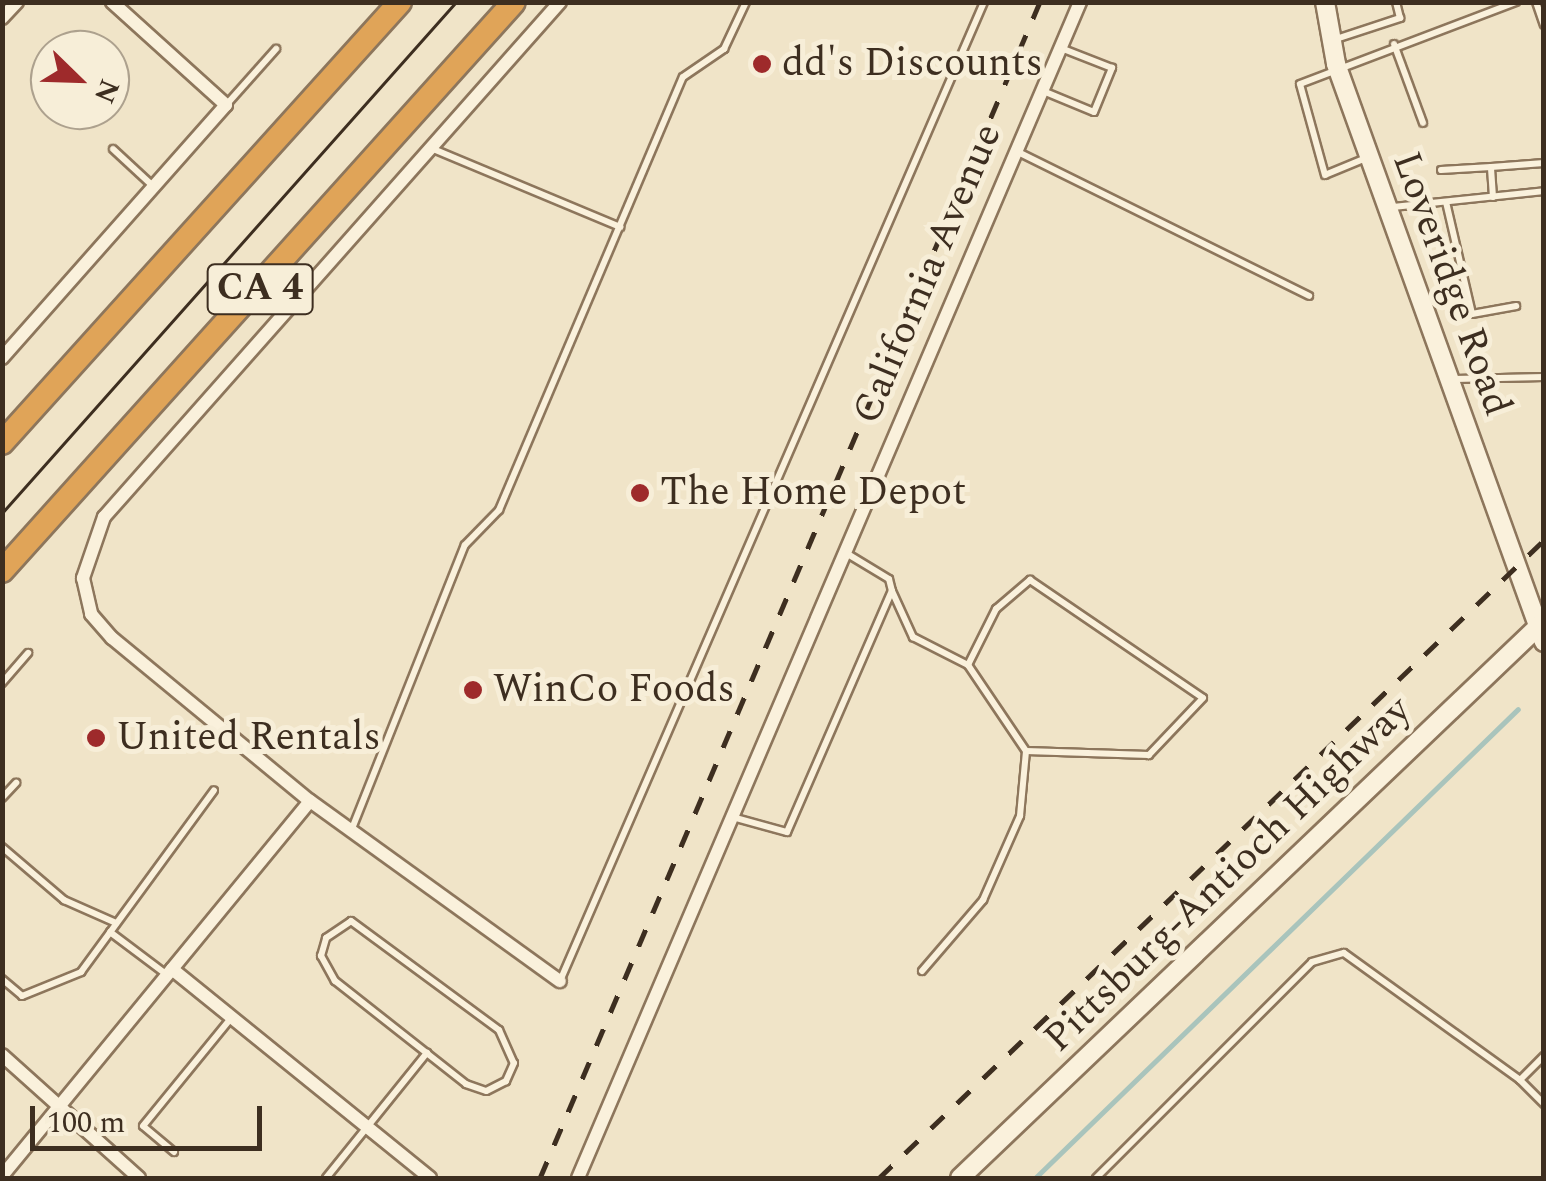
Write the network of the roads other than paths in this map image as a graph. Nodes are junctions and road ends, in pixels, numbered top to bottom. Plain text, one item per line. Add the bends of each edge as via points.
1 (17, 2) edge
2 (112, 2) edge
3 (400, 2) edge
4 (514, 2) edge
5 (560, 2) edge
6 (746, 2) edge
7 (984, 2) edge
8 (1080, 2) edge
9 (1325, 2) edge
10 (1396, 2) edge
11 (1516, 2) edge
12 (1536, 2) edge
13 (2, 18) edge
14 (1544, 26) edge
15 (1331, 40) junction
16 (1394, 44) junction
17 (1060, 47) junction
18 (276, 49) dead end
19 (1336, 64) junction
20 (1041, 90) junction
21 (226, 105) junction
22 (1423, 124) dead end
23 (114, 149) dead end
24 (433, 149) junction
25 (1015, 151) junction
26 (1368, 157) junction
27 (1544, 163) edge
28 (1491, 166) junction
29 (1441, 170) dead end
30 (154, 187) junction
31 (1544, 192) edge
32 (1493, 197) junction
33 (1446, 202) junction
34 (1386, 208) junction
35 (620, 227) junction
36 (1309, 296) dead end
37 (1516, 306) dead end
38 (2, 358) edge
39 (1544, 377) edge
40 (1448, 380) junction
41 (2, 443) edge
42 (844, 553) junction
43 (2, 571) edge
44 (892, 592) junction
45 (1542, 630) edge
46 (28, 653) dead end
47 (968, 665) junction
48 (2, 683) edge
49 (1026, 752) junction
50 (16, 783) dead end
51 (214, 790) dead end
52 (2, 798) edge
53 (310, 801) junction
54 (732, 817) junction
55 (353, 826) junction
56 (2, 847) edge
57 (116, 923) junction
58 (110, 932) junction
59 (922, 970) dead end
60 (170, 972) junction
61 (2, 979) edge
62 (560, 981) joint
63 (231, 1017) junction
64 (427, 1054) junction
65 (2, 1055) edge
66 (1544, 1056) edge
67 (1520, 1080) junction
68 (1544, 1104) edge
69 (58, 1109) junction
70 (367, 1127) junction
71 (174, 1152) dead end
72 (2, 1176) edge
73 (139, 1178) edge
74 (326, 1178) edge
75 (430, 1178) edge
76 (578, 1178) edge
77 (960, 1178) edge
78 (1096, 1178) edge

1 - 13 street
2 - 21 street
3 - 41 highway, CA 4
4 - 43 highway, CA 4
5 - 24 street
6 - 35 lane via 724,48 682,77
7 - 62 lane
8 - 17 street, California Avenue
9 - 15 main road, Loveridge Road
10 - 15 lane via 1400,18
11 - 16 lane
12 - 14 lane
15 - 19 main road, Loveridge Road
16 - 19 lane
16 - 22 lane
17 - 20 street, California Avenue
17 - 20 lane via 1112,68 1094,112
18 - 21 lane
19 - 26 main road, Loveridge Road
19 - 26 lane via 1297,88 1315,147 1329,177
20 - 25 street, California Avenue
21 - 30 street
23 - 30 lane
24 - 35 lane
24 - 53 street via 104,517 84,560 90,614 112,638
25 - 36 lane
25 - 42 street, California Avenue
26 - 34 main road, Loveridge Road
27 - 28 lane
28 - 29 lane
28 - 32 lane
30 - 38 street
31 - 32 lane
32 - 33 lane
33 - 34 lane
33 - 37 lane via 1472,314
34 - 40 main road, Loveridge Road
35 - 55 lane via 499,510 464,545
39 - 40 lane
40 - 45 main road, Loveridge Road
42 - 44 lane via 889,579
42 - 54 street, California Avenue
44 - 47 lane via 913,637
44 - 54 lane via 786,832
45 - 77 main road, Pittsburg-Antioch Highway
46 - 48 lane
47 - 49 lane
47 - 49 lane via 996,610 1030,580 1203,698 1149,756
49 - 59 lane via 1020,816 983,900
50 - 52 lane
51 - 57 lane
53 - 55 street
53 - 60 street
54 - 76 street, California Avenue
55 - 62 street
56 - 57 lane via 64,900
57 - 58 lane
58 - 60 lane
58 - 61 lane via 81,972 50,992 22,996
60 - 63 street
60 - 69 street
63 - 70 street
63 - 71 lane via 143,1126
64 - 64 lane via 486,1091 514,1062 498,1030 373,932 336,925 321,956 335,981
64 - 70 lane
65 - 69 street
66 - 67 lane
67 - 68 lane
67 - 78 lane via 1344,953 1312,962
69 - 72 street
69 - 73 street
70 - 74 lane
70 - 75 street

